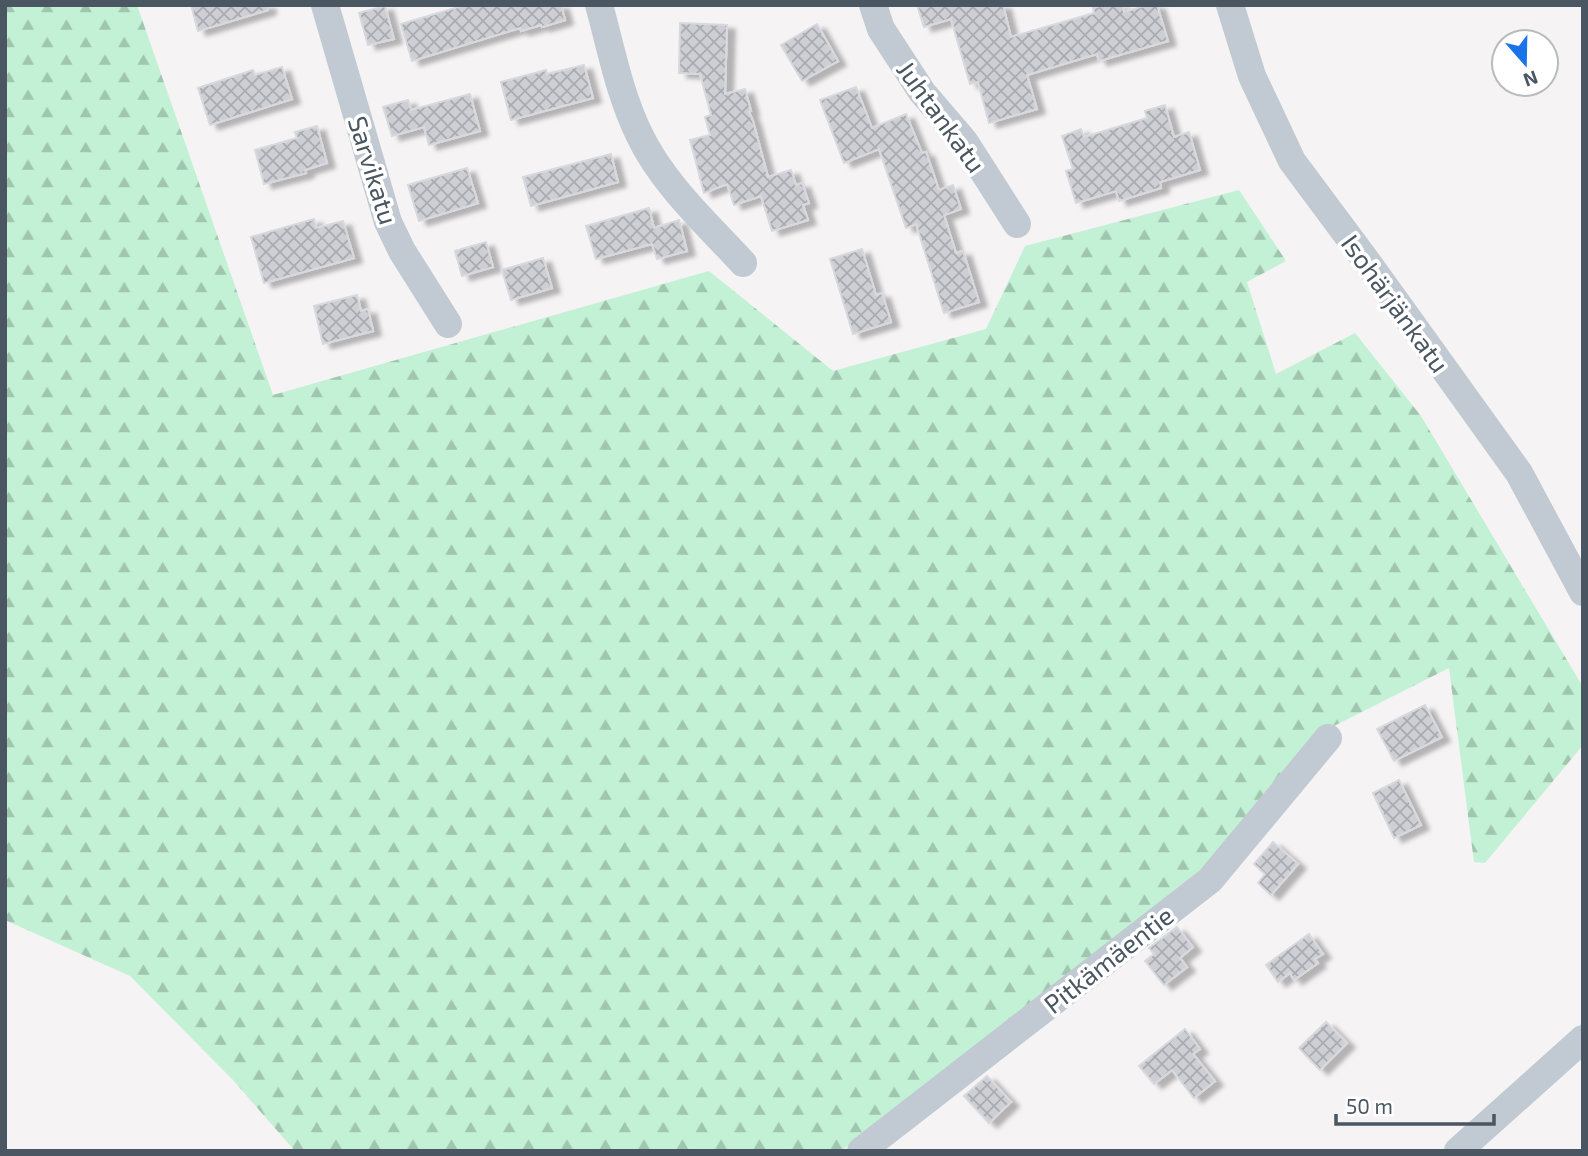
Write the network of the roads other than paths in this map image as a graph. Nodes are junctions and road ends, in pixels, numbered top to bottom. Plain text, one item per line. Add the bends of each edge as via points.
1 (325, 5) edge
2 (599, 5) edge
3 (873, 5) edge
4 (1230, 5) edge
5 (1017, 224) dead end
6 (743, 264) dead end
7 (448, 324) dead end
8 (1583, 592) edge
9 (1328, 738) dead end
10 (1583, 1039) edge
11 (861, 1151) edge
12 (1458, 1151) edge

1 - 7 street, Sarvikatu via 388,222
2 - 6 street via 639,135 667,179
3 - 5 street, Juhtankatu via 881,29 922,92 964,141
4 - 8 street, Isohärjänkatu via 1252,76 1292,161 1519,473
9 - 11 street, Pitkämäentie via 1210,880
10 - 12 street

